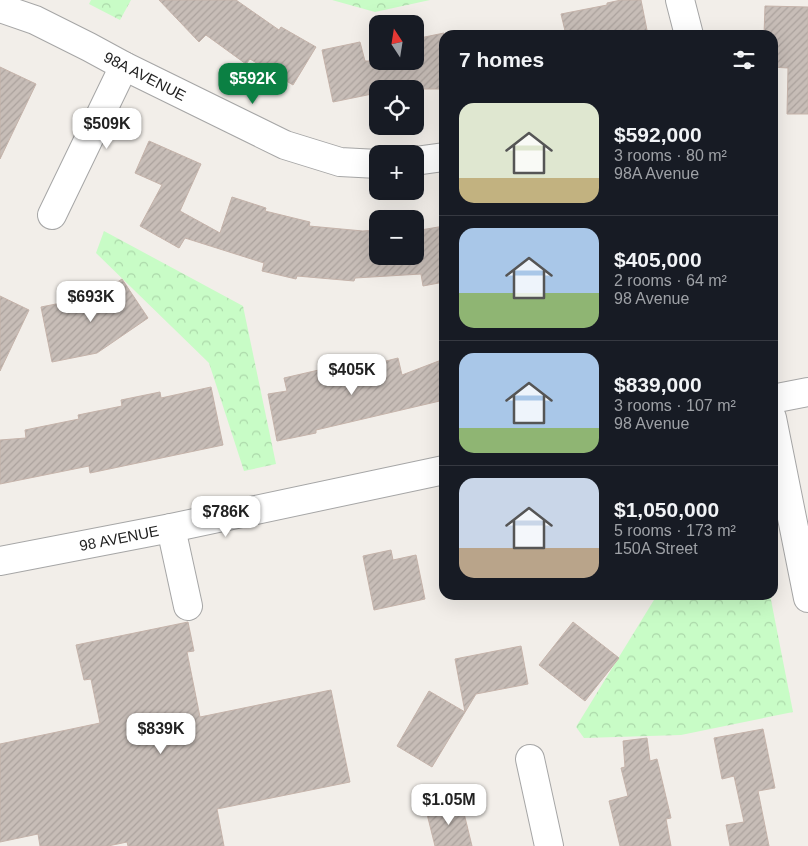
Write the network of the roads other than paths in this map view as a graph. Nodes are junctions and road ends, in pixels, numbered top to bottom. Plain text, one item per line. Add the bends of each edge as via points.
1 (680, 0) edge
2 (0, 8) edge
3 (688, 30) edge
4 (124, 66) junction
5 (439, 158) edge
6 (424, 160) edge
7 (369, 164) edge
8 (52, 215) dead end
9 (808, 392) edge
10 (778, 398) edge
11 (778, 448) edge
12 (439, 471) edge
13 (171, 528) junction
14 (0, 561) edge
15 (808, 598) edge
16 (188, 606) dead end
17 (530, 759) dead end
18 (549, 846) edge

1 - 3 street
2 - 4 street, 98A AVENUE via 35,20
4 - 7 street, 98A AVENUE via 285,144 340,162
4 - 8 street
5 - 6 street
9 - 10 street
11 - 15 street
12 - 13 street, 98 AVENUE
13 - 14 street, 98 AVENUE
13 - 16 street
17 - 18 street

